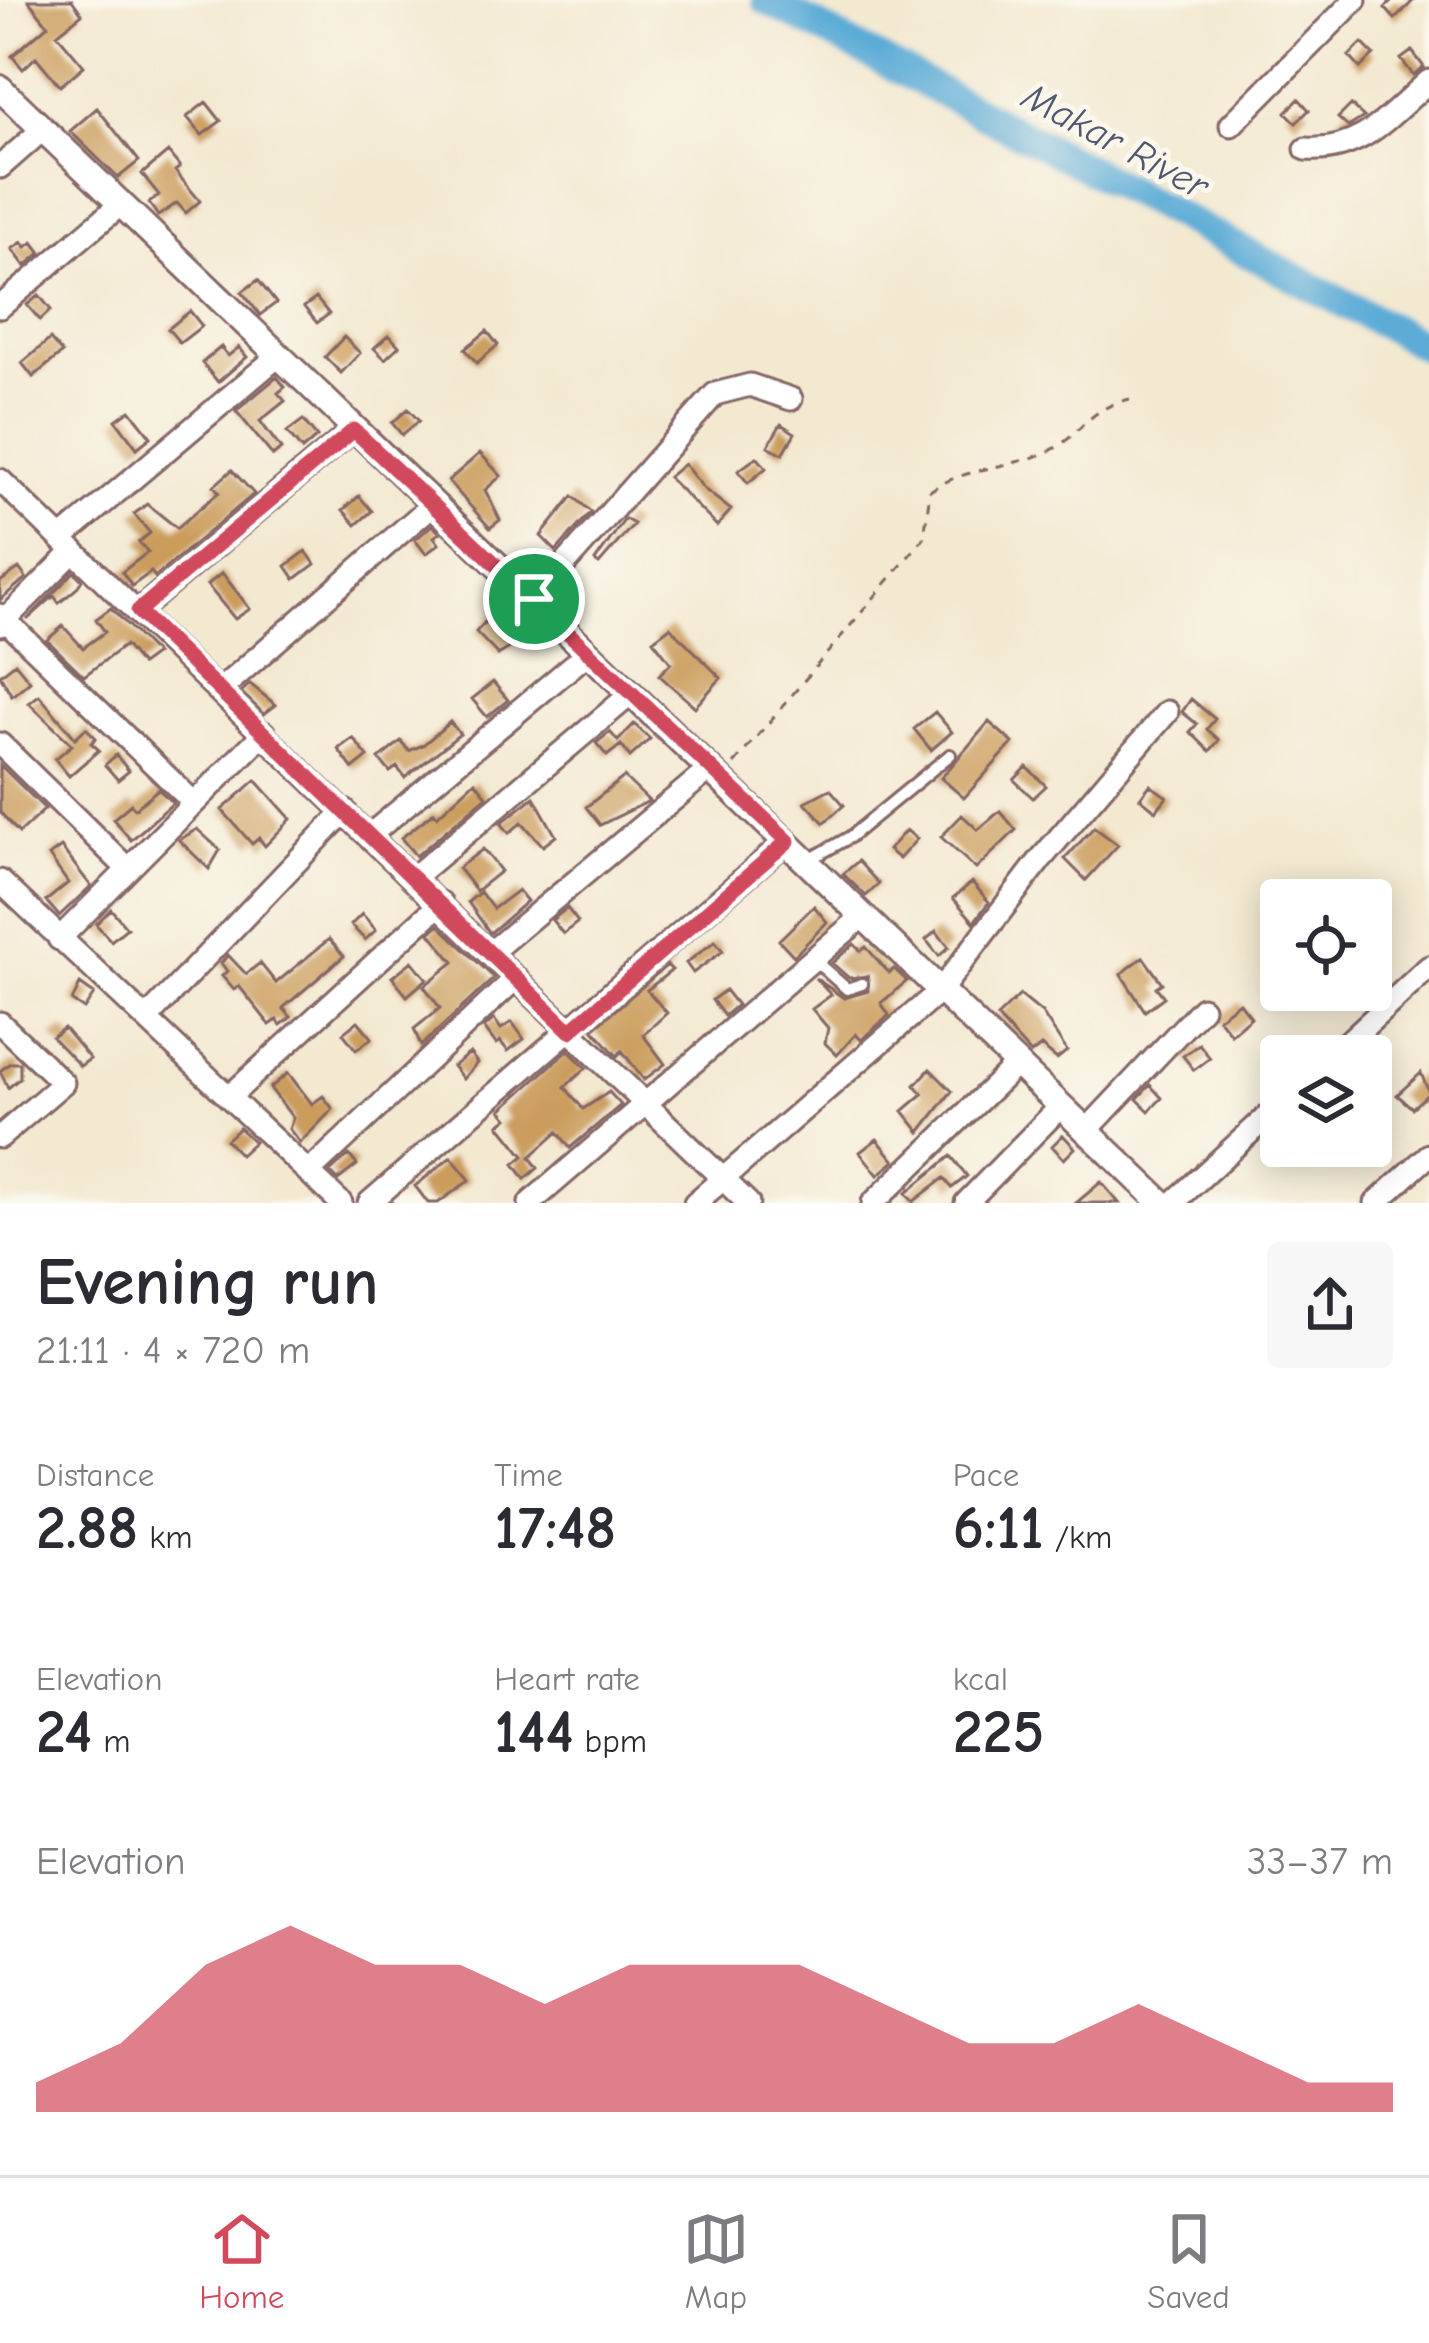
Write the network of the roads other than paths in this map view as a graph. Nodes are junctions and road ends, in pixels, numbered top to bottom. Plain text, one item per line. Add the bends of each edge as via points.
1 (1354, 0) edge
2 (1429, 81) edge
3 (0, 88) edge
4 (1231, 125) dead end
5 (41, 131) junction
6 (1306, 149) dead end
7 (0, 166) edge
8 (121, 204) junction
9 (0, 307) edge
10 (277, 357) junction
11 (791, 399) dead end
12 (354, 430) junction
13 (0, 480) edge
14 (432, 505) junction
15 (67, 545) junction
16 (534, 599) junction
17 (138, 611) junction
18 (2, 620) edge
19 (589, 652) junction
20 (219, 691) junction
21 (631, 694) junction
22 (1167, 712) dead end
23 (263, 733) junction
24 (0, 743) edge
25 (950, 755) dead end
26 (715, 774) junction
27 (194, 803) junction
28 (345, 811) junction
29 (370, 835) junction
30 (788, 841) junction
31 (806, 862) junction
32 (128, 869) junction
33 (414, 877) junction
34 (0, 881) edge
35 (441, 903) junction
36 (862, 917) junction
37 (59, 939) junction
38 (491, 952) junction
39 (815, 961) junction
40 (1429, 967) edge
41 (516, 978) junction
42 (862, 984) dead end
43 (940, 991) junction
44 (1202, 1008) dead end
45 (146, 1019) junction
46 (0, 1022) edge
47 (570, 1031) junction
48 (1356, 1035) edge
49 (1018, 1063) junction
50 (230, 1097) junction
51 (645, 1103) junction
52 (1060, 1107) junction
53 (1260, 1123) edge
54 (1087, 1130) junction
55 (0, 1137) edge
56 (1429, 1155) edge
57 (310, 1171) junction
58 (722, 1178) junction
59 (341, 1203) edge
60 (369, 1203) edge
61 (530, 1203) edge
62 (695, 1203) edge
63 (748, 1203) edge
64 (873, 1203) edge
65 (965, 1203) edge
66 (1162, 1203) edge
67 (1173, 1203) edge
68 (1376, 1203) edge

1 - 4 street
2 - 6 street via 1364,139 1342,150
3 - 5 street
5 - 7 street
5 - 8 street
8 - 9 street
8 - 10 street
10 - 12 street
10 - 15 street
11 - 16 street via 750,385 716,394
12 - 14 street
12 - 17 street
13 - 15 street
14 - 16 street
14 - 20 street
15 - 17 street
15 - 18 street
16 - 19 street
17 - 20 street
18 - 27 street
19 - 21 street
19 - 29 street
20 - 23 street
21 - 26 street
21 - 33 street
22 - 43 street
23 - 27 street
23 - 28 street
24 - 32 street
25 - 31 lane via 850,837
26 - 30 street
26 - 38 street
27 - 32 street
28 - 29 street
28 - 45 street
29 - 33 street
30 - 31 street
30 - 47 street
31 - 36 street
32 - 37 street
33 - 35 street
34 - 37 street
35 - 38 street
35 - 50 street
36 - 39 street
36 - 43 street
37 - 45 street
38 - 41 street
39 - 42 lane via 847,989
39 - 51 street
40 - 48 street
41 - 47 street
41 - 57 street
43 - 49 street
43 - 58 street
44 - 54 street
45 - 50 street
46 - 55 street via 63,1083
47 - 51 street
47 - 60 street
49 - 52 street
49 - 64 street
50 - 57 street
51 - 58 street
51 - 61 street
52 - 54 street
52 - 65 street
53 - 67 street
54 - 66 street
56 - 68 street
57 - 59 street
58 - 62 street
58 - 63 street

